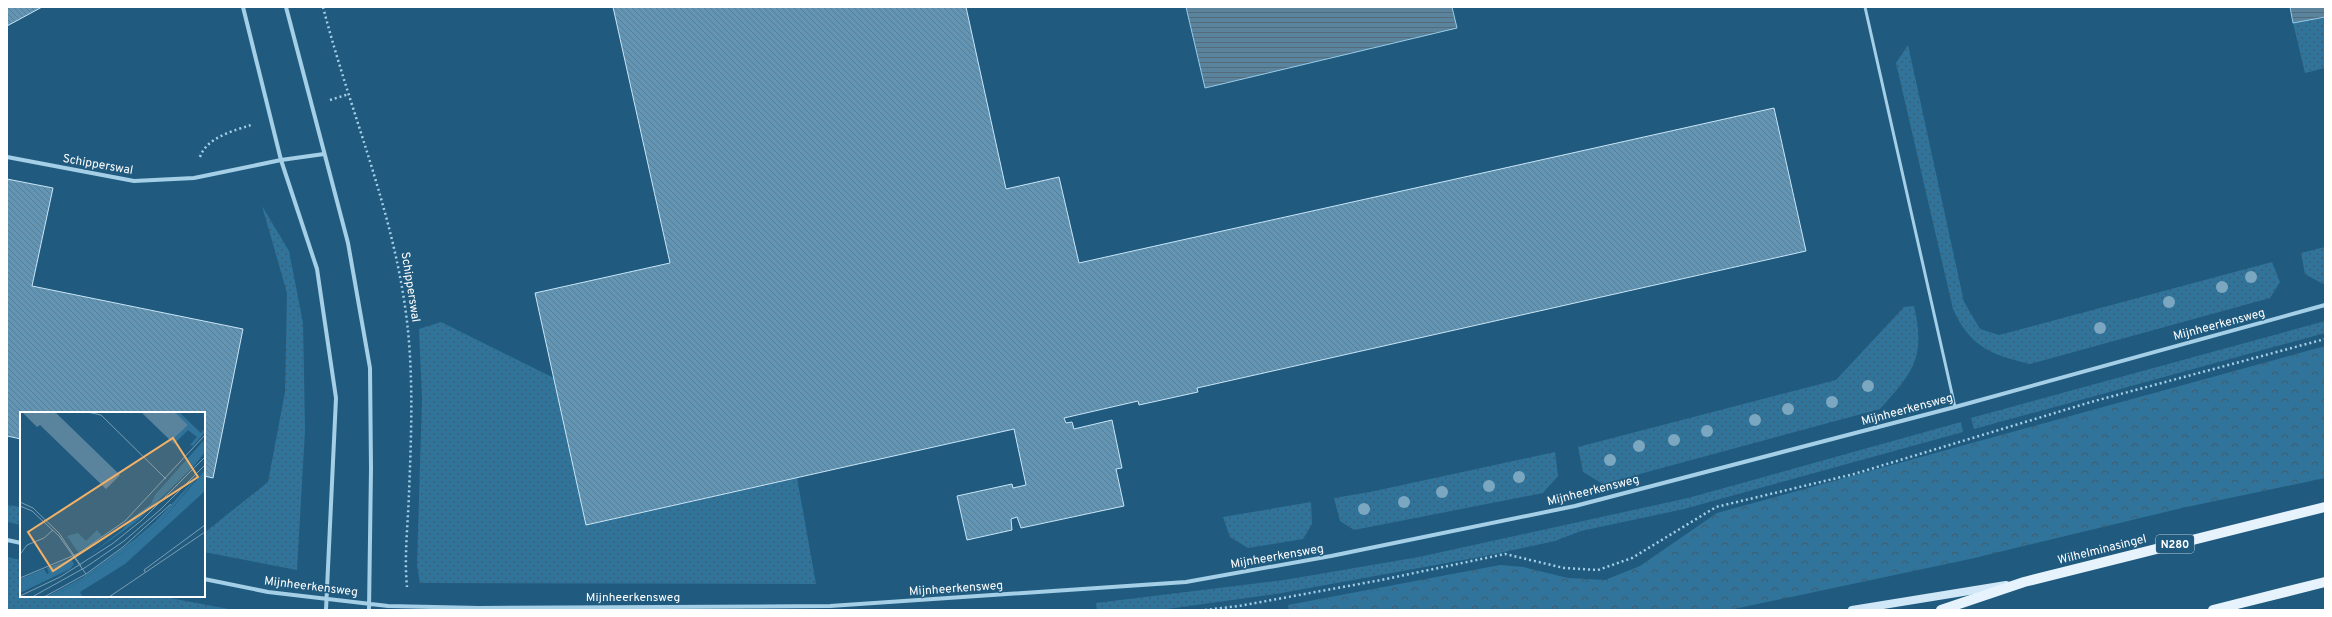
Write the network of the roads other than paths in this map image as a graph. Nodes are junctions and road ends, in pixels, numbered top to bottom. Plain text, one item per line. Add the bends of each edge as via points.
1 (243, 7) edge
2 (286, 7) edge
3 (1866, 7) edge
4 (324, 154) junction
5 (7, 157) edge
6 (281, 160) junction
7 (2325, 305) edge
8 (1955, 407) junction
9 (2325, 507) edge
10 (7, 540) edge
11 (20, 543) edge
12 (205, 579) edge
13 (2024, 582) junction
14 (2325, 582) edge
15 (326, 610) edge
16 (369, 610) edge
17 (1852, 610) edge
18 (1941, 610) edge
19 (2213, 610) edge

1 - 6 street
2 - 4 street
3 - 8 lane
4 - 6 street, Schipperswal
4 - 16 street via 348,243 370,368
5 - 6 street, Schipperswal via 134,181 194,178
6 - 15 street via 317,269 336,398
7 - 8 street, Mijnheerkensweg
8 - 12 street, Mijnheerkensweg via 1575,506 1331,556 1186,582 830,606 479,608 388,606 268,592
9 - 13 main road, Wilhelminasingel / N280
10 - 11 street
13 - 17 main road, Wilhelminasingel / N280
13 - 18 main road, Wilhelminasingel / N280
14 - 19 main road

